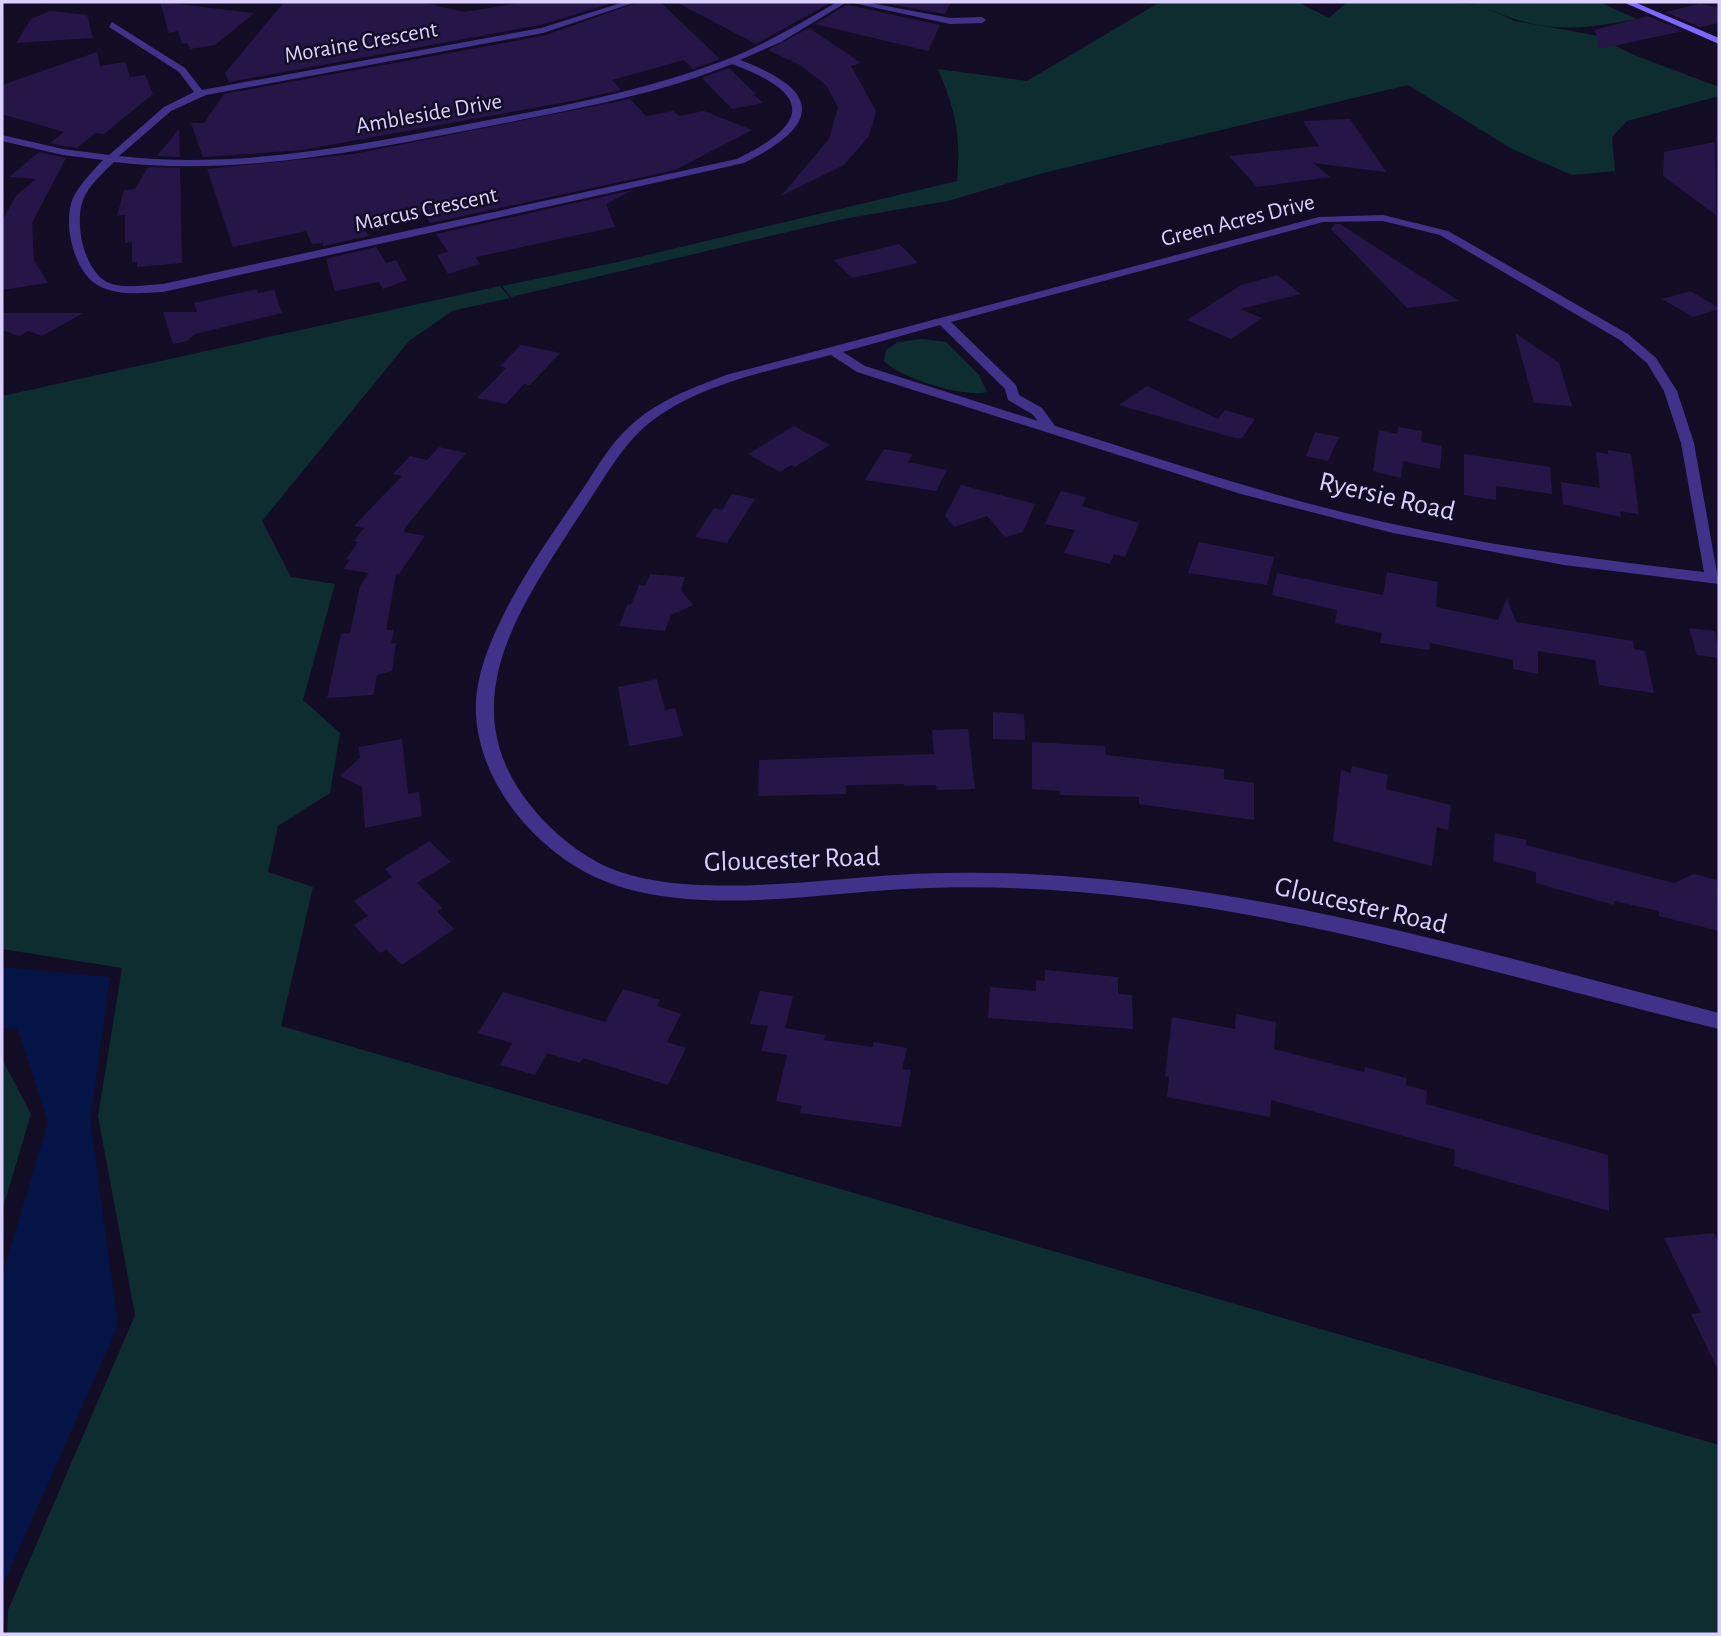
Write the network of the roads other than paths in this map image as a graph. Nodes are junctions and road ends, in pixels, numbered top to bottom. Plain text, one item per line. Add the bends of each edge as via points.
1 (632, 2) edge
2 (844, 2) edge
3 (853, 2) edge
4 (1624, 3) edge
5 (982, 20) dead end
6 (112, 25) dead end
7 (1719, 41) edge
8 (731, 60) junction
9 (199, 93) junction
10 (2, 138) edge
11 (115, 158) junction
12 (944, 322) junction
13 (833, 351) junction
14 (1052, 427) junction
15 (1716, 579) edge
16 (1719, 1021) edge

1 - 9 street, Moraine Crescent via 543,30
2 - 8 street, Ambleside Drive
3 - 5 street via 950,21
4 - 7 street
6 - 9 street via 182,69
8 - 11 street, Ambleside Drive via 554,111 317,154 233,160
8 - 11 street, Marcus Crescent via 777,79 796,101 798,114 784,137 740,161 163,288 123,289 94,280 85,271 73,213 81,192
9 - 11 street, Moraine Crescent via 174,105
10 - 11 street, Ambleside Drive
12 - 13 street, Green Acres Drive
12 - 14 street, Ryersie Road via 1011,388 1013,397 1037,411
12 - 15 street, Green Acres Drive via 1323,219 1383,218 1444,233 1624,337 1658,369 1669,388 1689,452
13 - 14 street, Ryersie Road via 861,369
13 - 16 street, Gloucester Road via 688,393 625,439 542,559 505,626 486,685 484,717 493,757 513,795 543,831 580,860 620,880 720,893 992,880 1072,882 1157,893 1316,919
14 - 15 street, Ryersie Road via 1246,491 1394,529 1564,560

